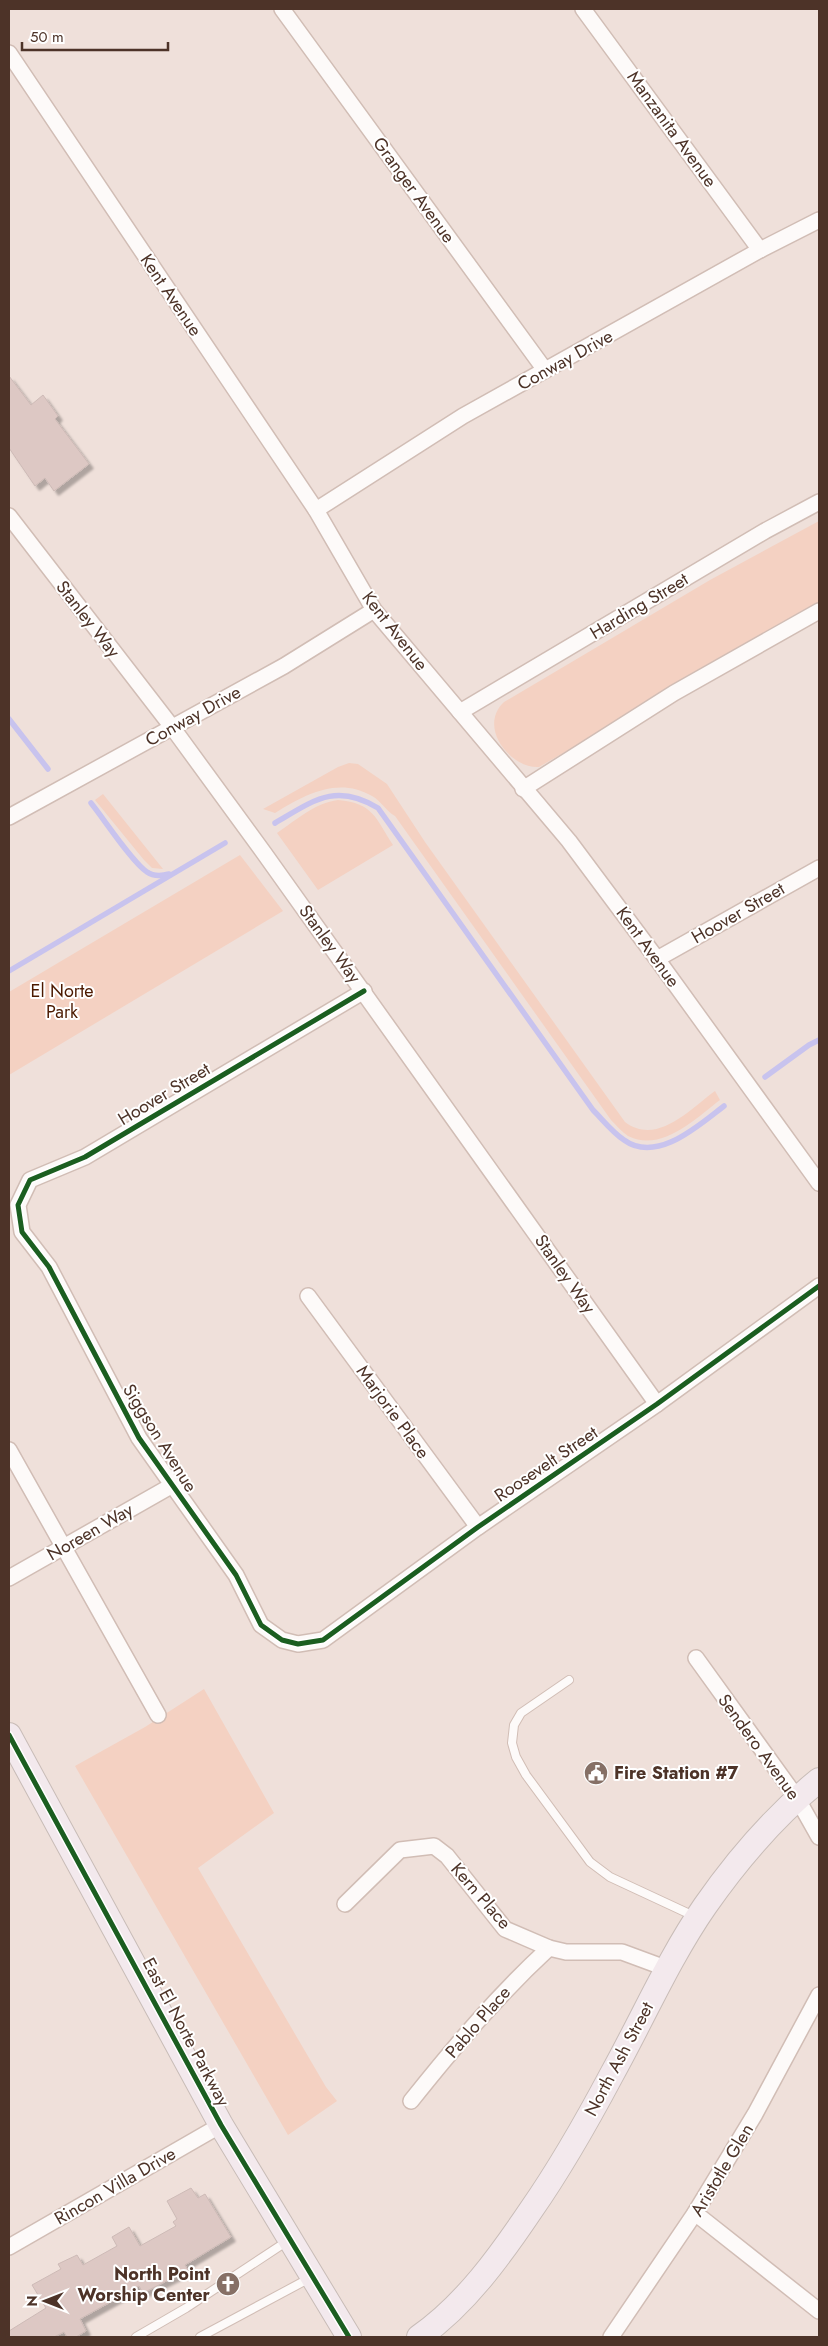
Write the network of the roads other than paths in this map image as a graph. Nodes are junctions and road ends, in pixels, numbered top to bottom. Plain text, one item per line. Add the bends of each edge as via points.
1 (282, 9) edge
2 (583, 9) edge
3 (9, 53) edge
4 (819, 220) edge
5 (760, 250) junction
6 (545, 370) junction
7 (819, 502) edge
8 (316, 510) junction
9 (9, 516) edge
10 (374, 610) junction
11 (819, 611) edge
12 (460, 712) junction
13 (172, 728) junction
14 (523, 789) junction
15 (9, 817) edge
16 (819, 868) edge
17 (658, 959) junction
18 (364, 991) junction
19 (819, 1183) edge
20 (28, 1240) joint
21 (819, 1286) edge
22 (308, 1296) dead end
23 (658, 1404) junction
24 (9, 1450) edge
25 (172, 1486) junction
26 (478, 1528) junction
27 (64, 1547) junction
28 (9, 1578) edge
29 (282, 1640) joint
30 (696, 1658) dead end
31 (569, 1680) dead end
32 (158, 1715) dead end
33 (9, 1734) edge
34 (819, 1780) edge
35 (797, 1798) junction
36 (819, 1837) edge
37 (345, 1904) dead end
38 (698, 1918) junction
39 (549, 1948) junction
40 (668, 1969) junction
41 (819, 1995) edge
42 (411, 2101) dead end
43 (221, 2125) junction
44 (695, 2214) junction
45 (290, 2239) junction
46 (9, 2245) edge
47 (312, 2276) junction
48 (819, 2311) edge
49 (136, 2337) edge
50 (200, 2337) edge
51 (349, 2337) edge
52 (419, 2337) edge
53 (611, 2337) edge

1 - 6 street, Granger Avenue
2 - 5 street, Manzanita Avenue
3 - 8 street, Kent Avenue
4 - 5 street, Conway Drive
5 - 6 street, Conway Drive
6 - 8 street, Conway Drive via 463,416
7 - 12 street, Harding Street
8 - 10 street, Kent Avenue
9 - 13 street, Stanley Way
10 - 12 street, Kent Avenue
10 - 13 street, Conway Drive via 284,666
11 - 14 street via 674,693
12 - 14 street, Kent Avenue
13 - 15 street, Conway Drive
13 - 18 street, Stanley Way
14 - 17 street, Kent Avenue via 569,841
16 - 17 street, Hoover Street
17 - 19 street, Kent Avenue
18 - 20 street, Hoover Street via 85,1157 30,1180 18,1205 22,1232
18 - 23 street, Stanley Way
20 - 25 street, Siggson Avenue via 49,1267 139,1438
21 - 23 street, Roosevelt Street
22 - 26 street, Marjorie Place
23 - 26 street, Roosevelt Street
24 - 27 street
25 - 27 street, Noreen Way
25 - 29 street, Siggson Avenue via 236,1576 261,1625
26 - 29 street, Roosevelt Street via 322,1640 298,1644
27 - 28 street, Noreen Way
27 - 32 street
30 - 35 street, Sendero Avenue
31 - 38 lane via 521,1713 514,1725 512,1743 516,1757 590,1862 610,1877
33 - 43 main road, East El Norte Parkway
34 - 35 main road, North Ash Street
35 - 36 street, Sendero Avenue
35 - 38 main road, North Ash Street via 751,1848
37 - 39 street, Kern Place via 400,1850 434,1846 447,1856 505,1929
38 - 40 main road, North Ash Street
39 - 40 street, Kern Place via 566,1952 622,1952
39 - 42 street, Pablo Place via 467,2031
40 - 52 main road, North Ash Street via 613,2074 529,2214 486,2273
41 - 44 street, Aristotle Glen via 755,2114
43 - 45 main road, East El Norte Parkway
43 - 46 street, Rincon Villa Drive
44 - 48 street
44 - 53 street, Aristotle Glen
45 - 47 main road, East El Norte Parkway
45 - 49 lane
47 - 50 lane
47 - 51 main road, East El Norte Parkway

